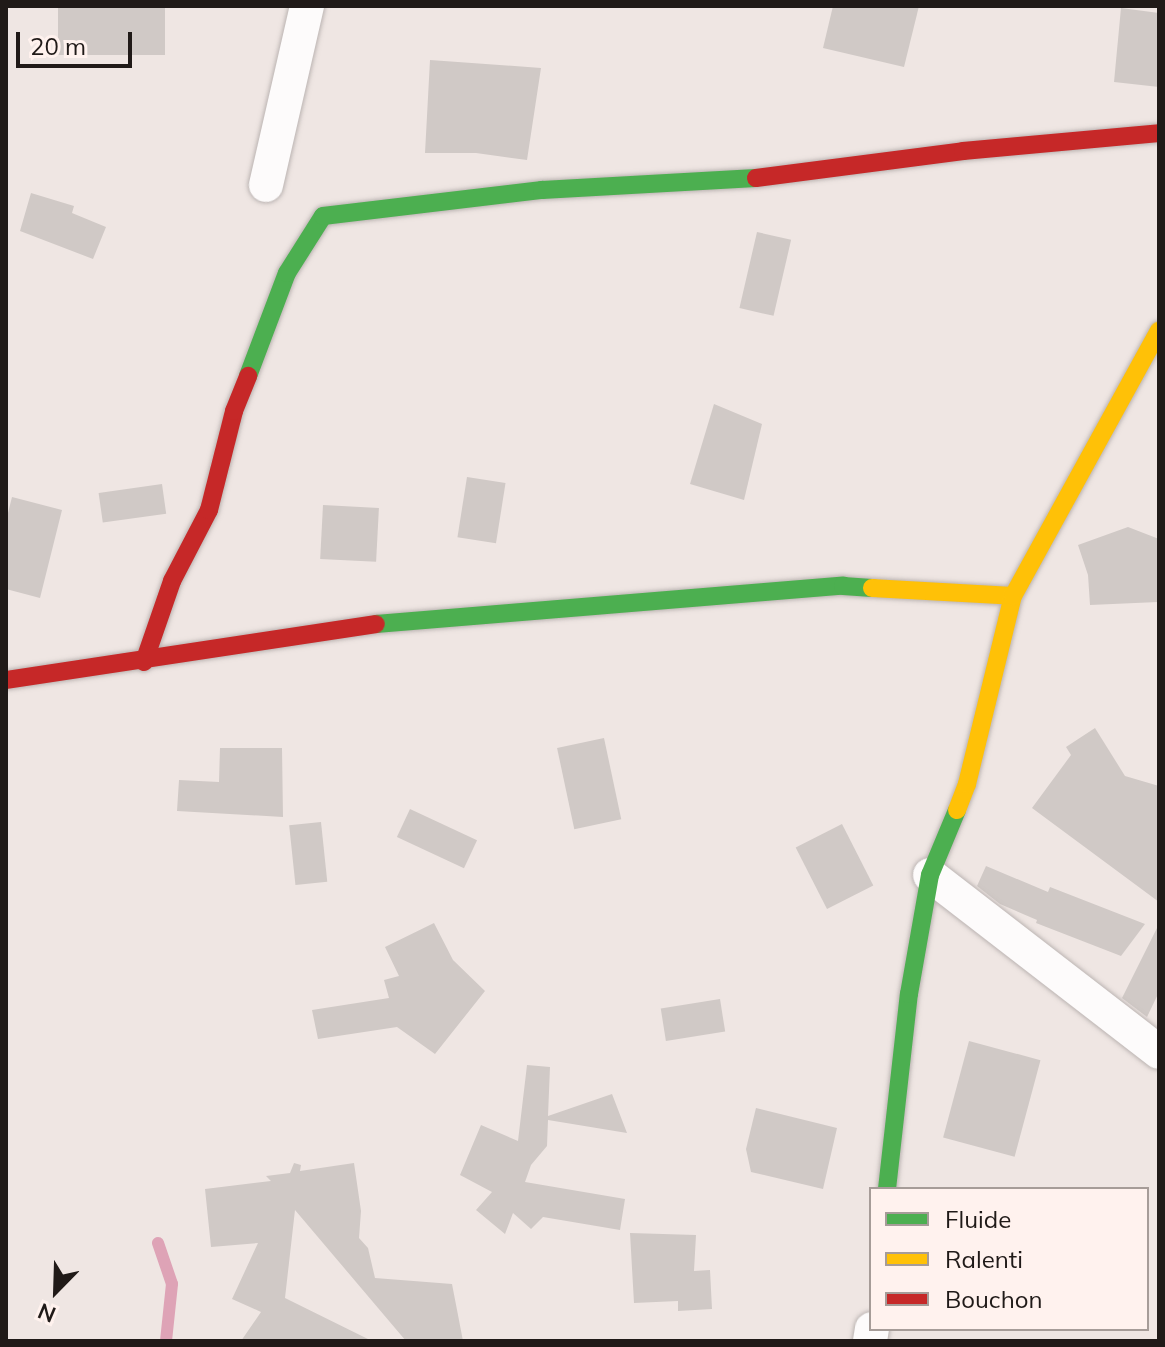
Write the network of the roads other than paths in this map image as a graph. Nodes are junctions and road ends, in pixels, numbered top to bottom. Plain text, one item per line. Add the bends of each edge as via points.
1 (307, 6) edge
2 (1159, 133) edge
3 (266, 185) dead end
4 (1159, 330) edge
5 (1013, 596) junction
6 (144, 662) junction
7 (6, 680) edge
8 (930, 875) junction
9 (1159, 1052) edge
10 (887, 1187) edge

1 - 3 street
2 - 6 street via 963,151 719,183 542,190 323,216 287,273 234,411 209,510 172,581
4 - 5 street
5 - 6 street via 843,586 406,620
5 - 8 street via 967,784
6 - 7 street
8 - 9 street
8 - 10 street via 909,994

